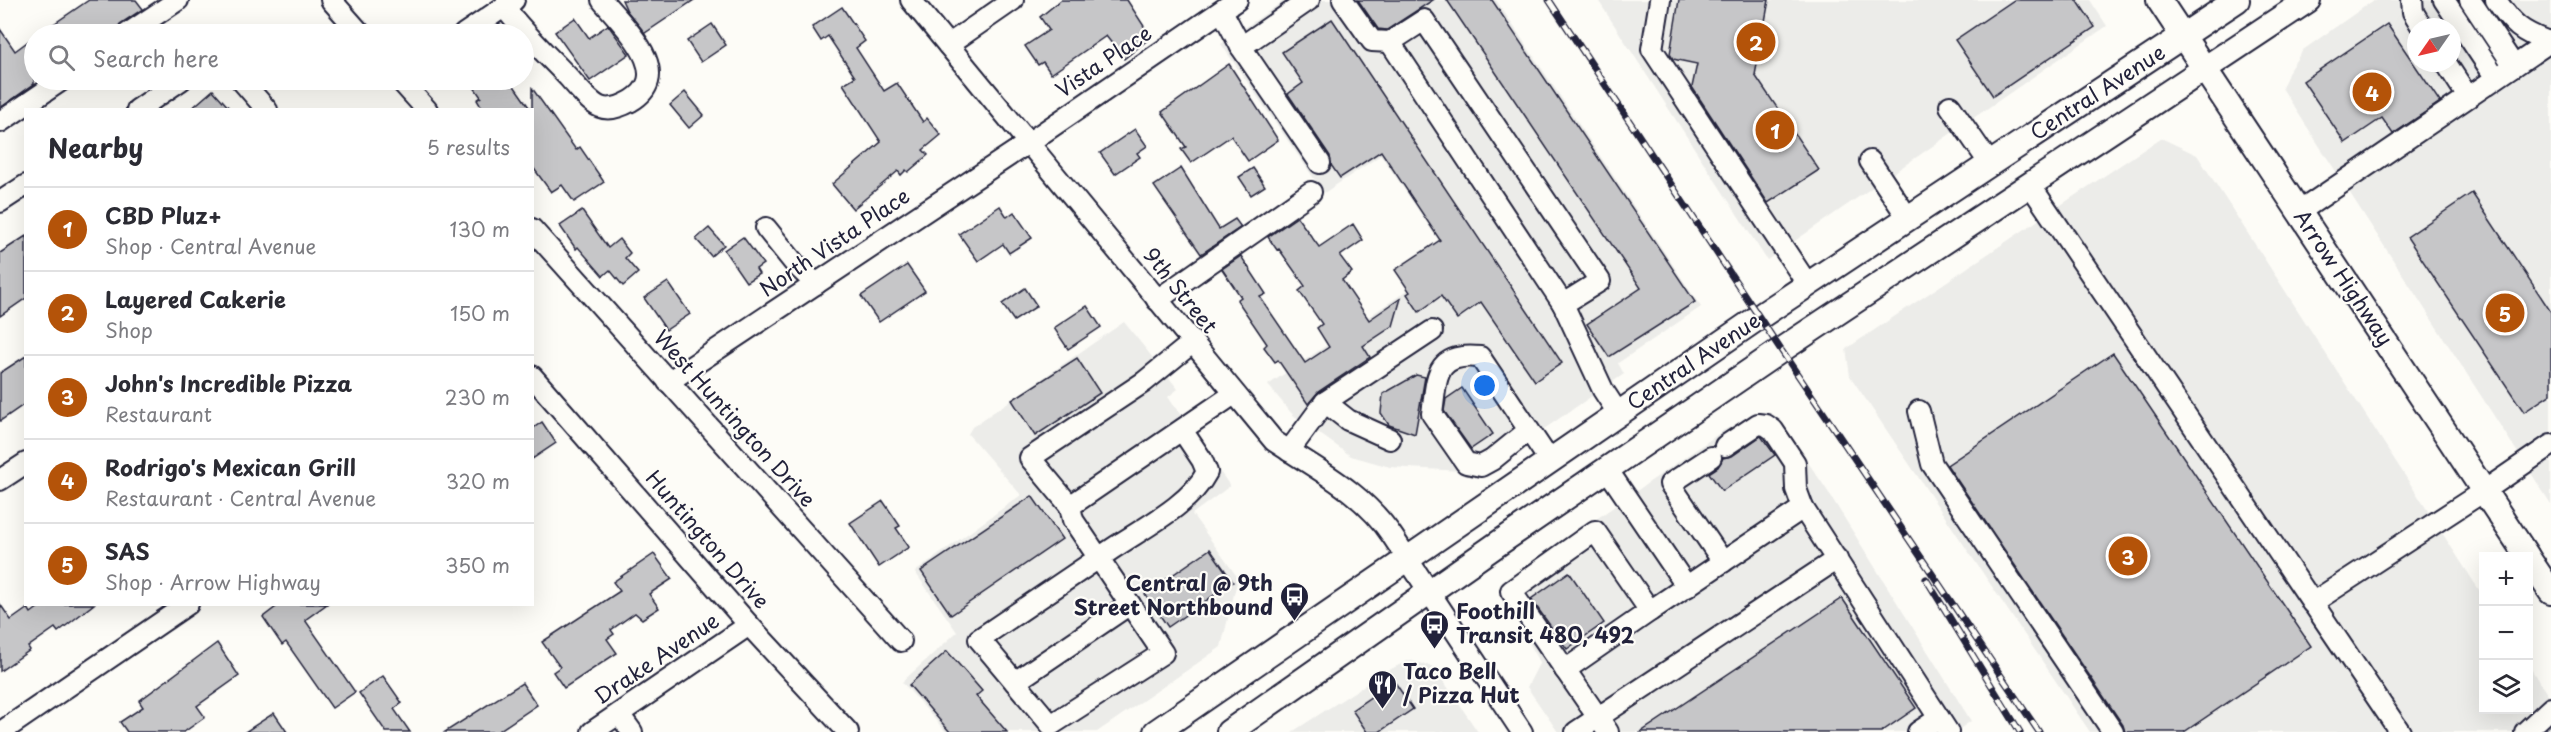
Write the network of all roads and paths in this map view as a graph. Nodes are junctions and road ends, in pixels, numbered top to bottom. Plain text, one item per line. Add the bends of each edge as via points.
1 (178, 0) edge
2 (331, 0) edge
3 (602, 0) edge
4 (911, 0) edge
5 (1013, 0) edge
6 (1309, 0) edge
7 (1343, 0) edge
8 (1660, 0) edge
9 (2159, 0) edge
10 (2237, 0) edge
11 (2308, 0) edge
12 (2412, 0) edge
13 (2444, 0) edge
14 (2470, 0) edge
15 (2496, 0) edge
16 (509, 4) edge
17 (1229, 5) edge
18 (2417, 18) edge
19 (143, 24) edge
20 (352, 24) edge
21 (479, 24) edge
22 (519, 24) edge
23 (2183, 36) junction
24 (2550, 41) edge
25 (534, 42) edge
26 (1390, 42) junction
27 (948, 45) junction
28 (1241, 46) junction
29 (2514, 66) junction
30 (2205, 70) junction
31 (2452, 72) edge
32 (2496, 78) junction
33 (47, 90) edge
34 (167, 90) edge
35 (250, 90) edge
36 (409, 90) edge
37 (2468, 97) junction
38 (1950, 106) dead end
39 (140, 108) edge
40 (265, 108) edge
41 (425, 108) edge
42 (0, 122) edge
43 (1028, 143) junction
44 (1870, 161) dead end
45 (1320, 163) dead end
46 (1990, 164) junction
47 (24, 186) edge
48 (2031, 186) junction
49 (1311, 192) dead end
50 (0, 202) edge
51 (2299, 212) junction
52 (1908, 218) junction
53 (766, 228) dead end
54 (534, 231) edge
55 (816, 284) junction
56 (1808, 285) junction
57 (1157, 300) junction
58 (1563, 304) junction
59 (1432, 331) dead end
60 (1192, 343) junction
61 (534, 378) edge
62 (668, 382) junction
63 (1234, 394) junction
64 (1325, 402) junction
65 (1918, 411) dead end
66 (1618, 413) junction
67 (1182, 430) junction
68 (1529, 430) junction
69 (1390, 439) dead end
70 (2551, 445) edge
71 (1289, 451) junction
72 (1549, 460) junction
73 (24, 464) edge
74 (1607, 469) junction
75 (0, 480) edge
76 (2484, 491) junction
77 (1070, 506) junction
78 (1803, 508) junction
79 (2525, 552) edge
80 (1099, 558) junction
81 (1407, 559) junction
82 (1837, 559) junction
83 (1723, 562) junction
84 (2533, 565) edge
85 (1687, 587) junction
86 (2551, 592) edge
87 (1428, 593) junction
88 (2312, 603) junction
89 (1130, 604) junction
90 (185, 606) edge
91 (1650, 611) junction
92 (749, 625) junction
93 (901, 641) dead end
94 (1565, 670) junction
95 (1015, 682) junction
96 (2551, 708) edge
97 (619, 714) junction
98 (1604, 725) edge
99 (1944, 725) edge
100 (1054, 728) edge
101 (1237, 730) edge
102 (1, 732) edge
103 (592, 732) edge
104 (632, 732) edge
105 (848, 732) edge
106 (1156, 732) edge
107 (1522, 732) edge
108 (1576, 732) edge
109 (1918, 732) edge
110 (2112, 732) edge
111 (2400, 732) edge
112 (2525, 732) edge

1 - 19 street
2 - 20 street
3 - 25 street via 647,58 651,70 648,85 635,99 620,107 601,107
4 - 27 street, 9th Street
5 - 27 street
6 - 28 street
7 - 26 street via 1372,41
8 - 56 street via 1652,49
9 - 23 main road, Arrow Highway
10 - 23 main road, Central Avenue
11 - 30 main road, Central Avenue
12 - 18 street
13 - 32 street
14 - 29 street
15 - 24 street via 2511,22 2525,33
16 - 21 street
16 - 22 street
17 - 28 street
17 - 43 street, Vista Place
23 - 30 main road, Arrow Highway
23 - 46 main road, Central Avenue
24 - 29 street
26 - 58 street
26 - 58 street via 1424,20 1600,281
27 - 43 street, 9th Street
28 - 45 street
29 - 32 street
30 - 48 main road, Central Avenue
30 - 51 main road, Arrow Highway
31 - 37 street
32 - 37 street
33 - 42 street
34 - 39 street
35 - 40 street
36 - 41 street
37 - 51 street
38 - 46 street
43 - 55 street, North Vista Place
43 - 57 street, 9th Street
44 - 52 street
46 - 52 main road, Central Avenue
47 - 50 street
48 - 74 main road, Central Avenue
48 - 88 street
49 - 57 street
51 - 76 main road, Arrow Highway
52 - 56 main road, Central Avenue
53 - 55 street
54 - 62 street, West Huntington Drive
55 - 62 street, North Vista Place
56 - 66 main road, Central Avenue
57 - 60 street, 9th Street
58 - 66 street via 1603,390
59 - 64 street
60 - 63 street, 9th Street
60 - 77 street via 1144,382 1030,458
61 - 92 street, Huntington Drive
62 - 93 street, West Huntington Drive
63 - 67 street
63 - 71 street, 9th Street via 1274,441
64 - 69 street via 1348,420
64 - 71 street
65 - 110 street via 1932,464
66 - 72 main road, Central Avenue
67 - 77 street
67 - 80 street via 1207,472 1200,486
68 - 68 street via 1480,357 1462,355 1438,370 1432,414 1466,463 1481,466
68 - 72 street
70 - 76 street
71 - 81 street, 9th Street via 1370,506
72 - 81 main road, Central Avenue
73 - 75 street
74 - 85 street
74 - 87 main road, Central Avenue
76 - 79 main road, Arrow Highway
76 - 88 street
77 - 80 street via 1073,520
78 - 82 street
78 - 83 street
78 - 83 street via 1796,489 1795,463 1773,430 1758,424 1670,484
80 - 89 street
80 - 95 street via 979,639
81 - 87 street, 9th Street
81 - 106 main road, Central Avenue
82 - 98 street
82 - 99 street
83 - 85 street
84 - 86 main road, Arrow Highway
85 - 91 street
87 - 101 main road, Central Avenue
87 - 107 street, 9th Street
88 - 111 street
89 - 95 street
89 - 100 street via 1163,653
90 - 102 street
91 - 94 street
91 - 94 street via 1595,531 1511,591
92 - 97 street, Drake Avenue
92 - 105 street, Huntington Drive
94 - 98 street
95 - 100 street
96 - 112 street
97 - 103 street, Drake Avenue
97 - 104 street
98 - 108 street
99 - 109 street

